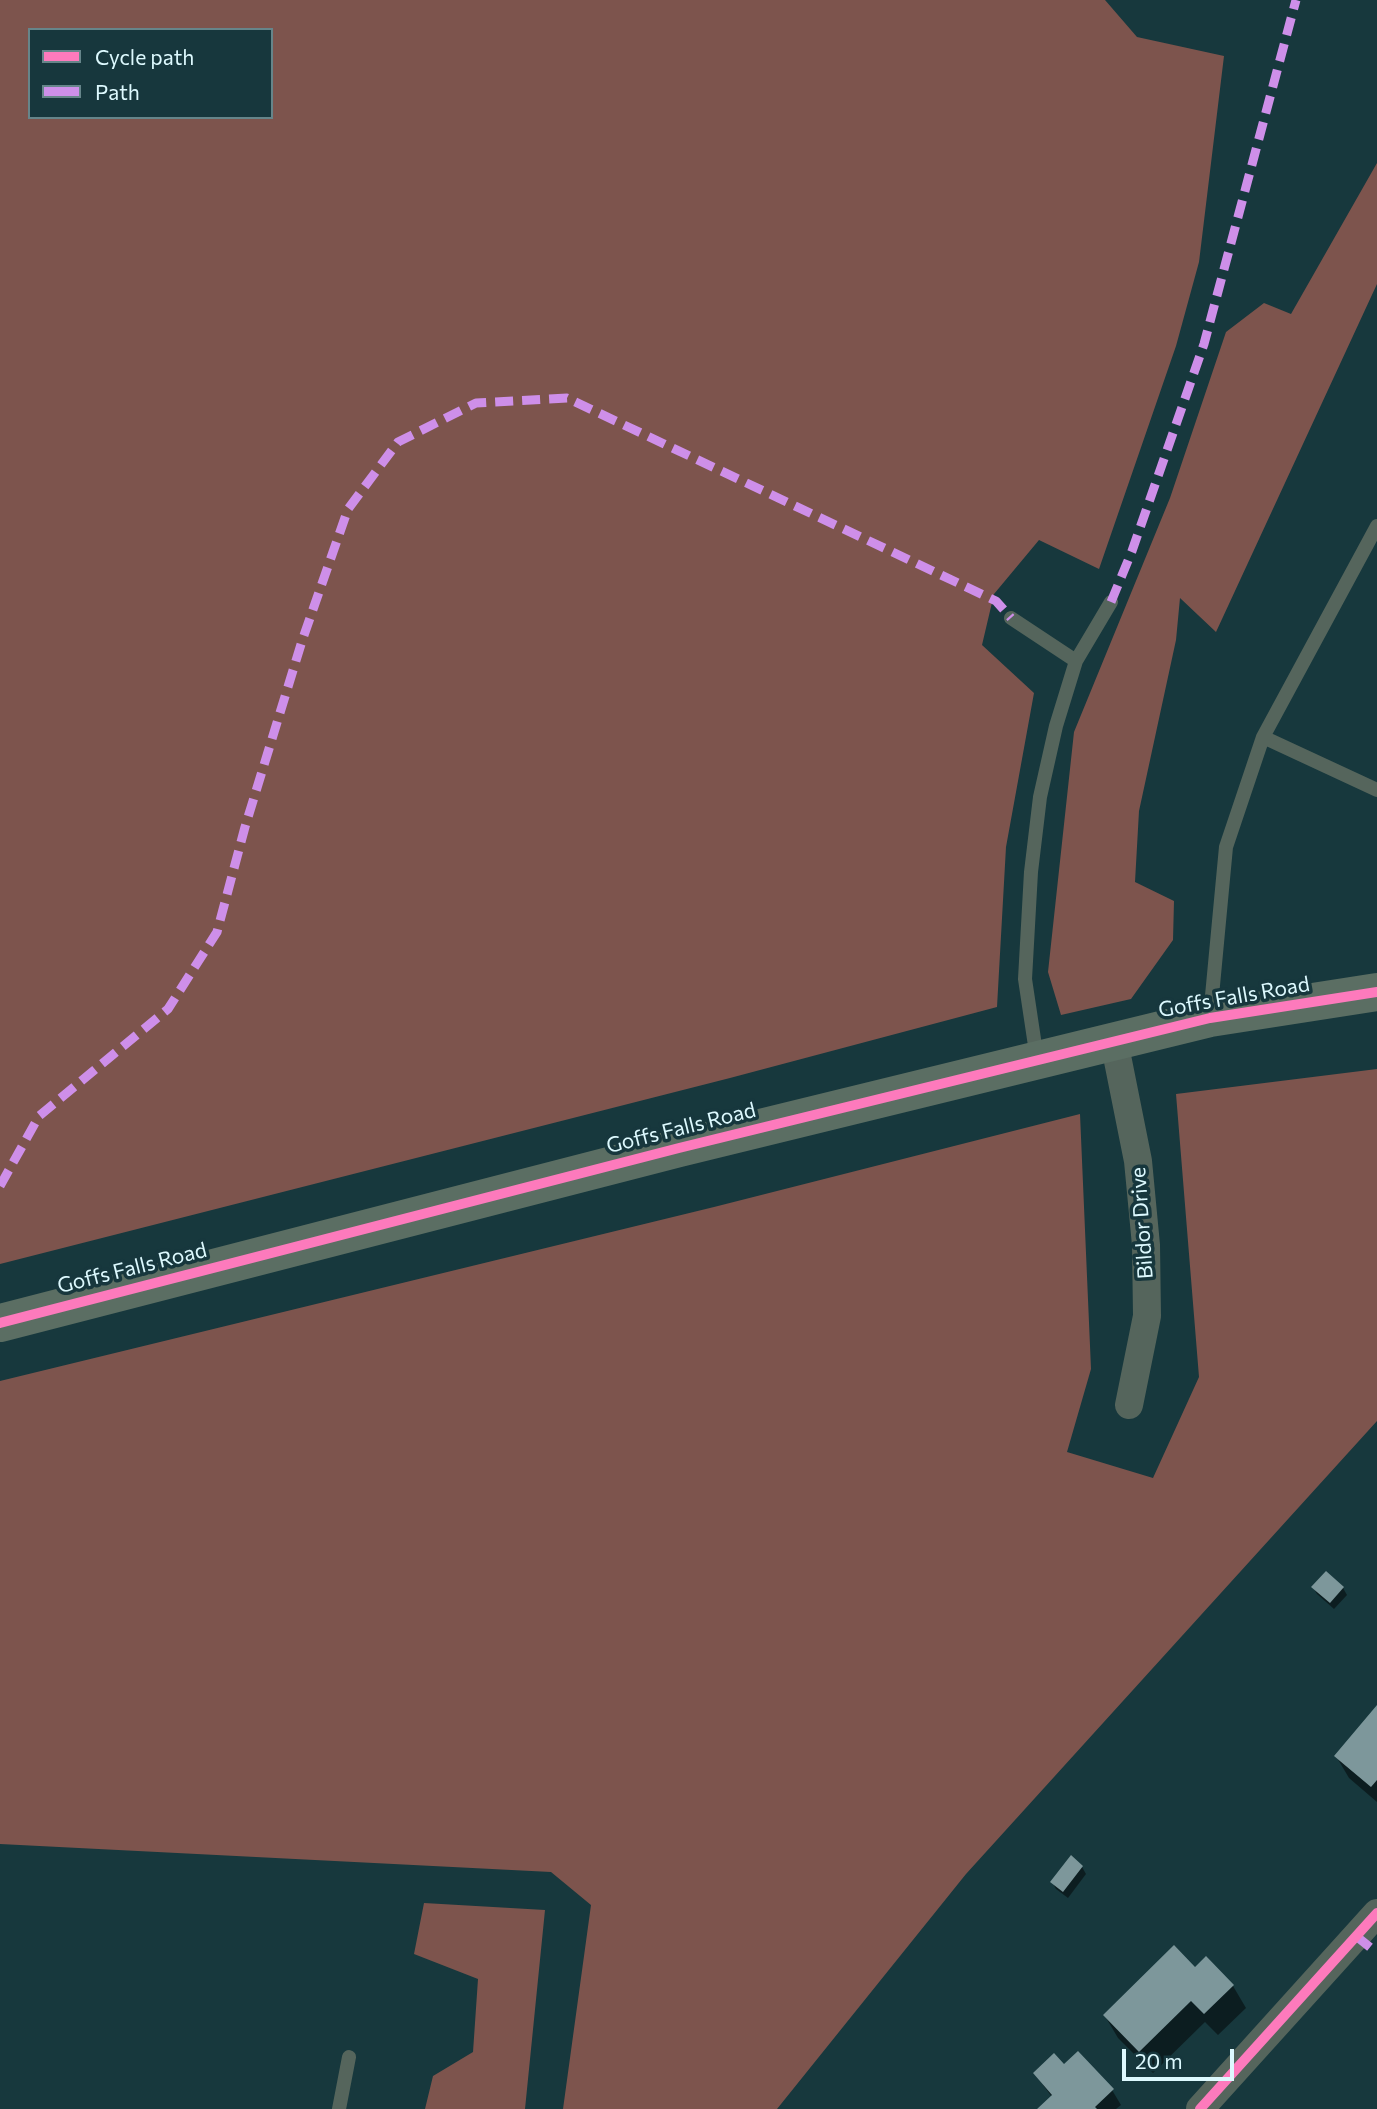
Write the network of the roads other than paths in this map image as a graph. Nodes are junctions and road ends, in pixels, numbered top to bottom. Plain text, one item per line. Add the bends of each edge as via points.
1 (1377, 526) edge
2 (1111, 602) dead end
3 (1011, 618) dead end
4 (1076, 661) junction
5 (1263, 737) junction
6 (1377, 790) edge
7 (1377, 992) edge
8 (1210, 1018) junction
9 (1114, 1041) junction
10 (1038, 1060) junction
11 (0, 1323) edge
12 (1129, 1405) dead end
13 (1377, 1913) edge
14 (349, 2057) dead end
15 (339, 2109) edge
16 (1200, 2109) edge

1 - 5 lane
2 - 4 lane
3 - 4 lane
4 - 10 lane via 1040,797 1031,872 1025,979
5 - 6 lane
5 - 8 lane via 1226,847
7 - 8 street, Goffs Falls Road
8 - 9 street, Goffs Falls Road
9 - 10 street, Goffs Falls Road
9 - 12 street, Bildor Drive via 1138,1161 1146,1245 1147,1316
10 - 11 street, Goffs Falls Road via 679,1147
13 - 16 street
14 - 15 lane

